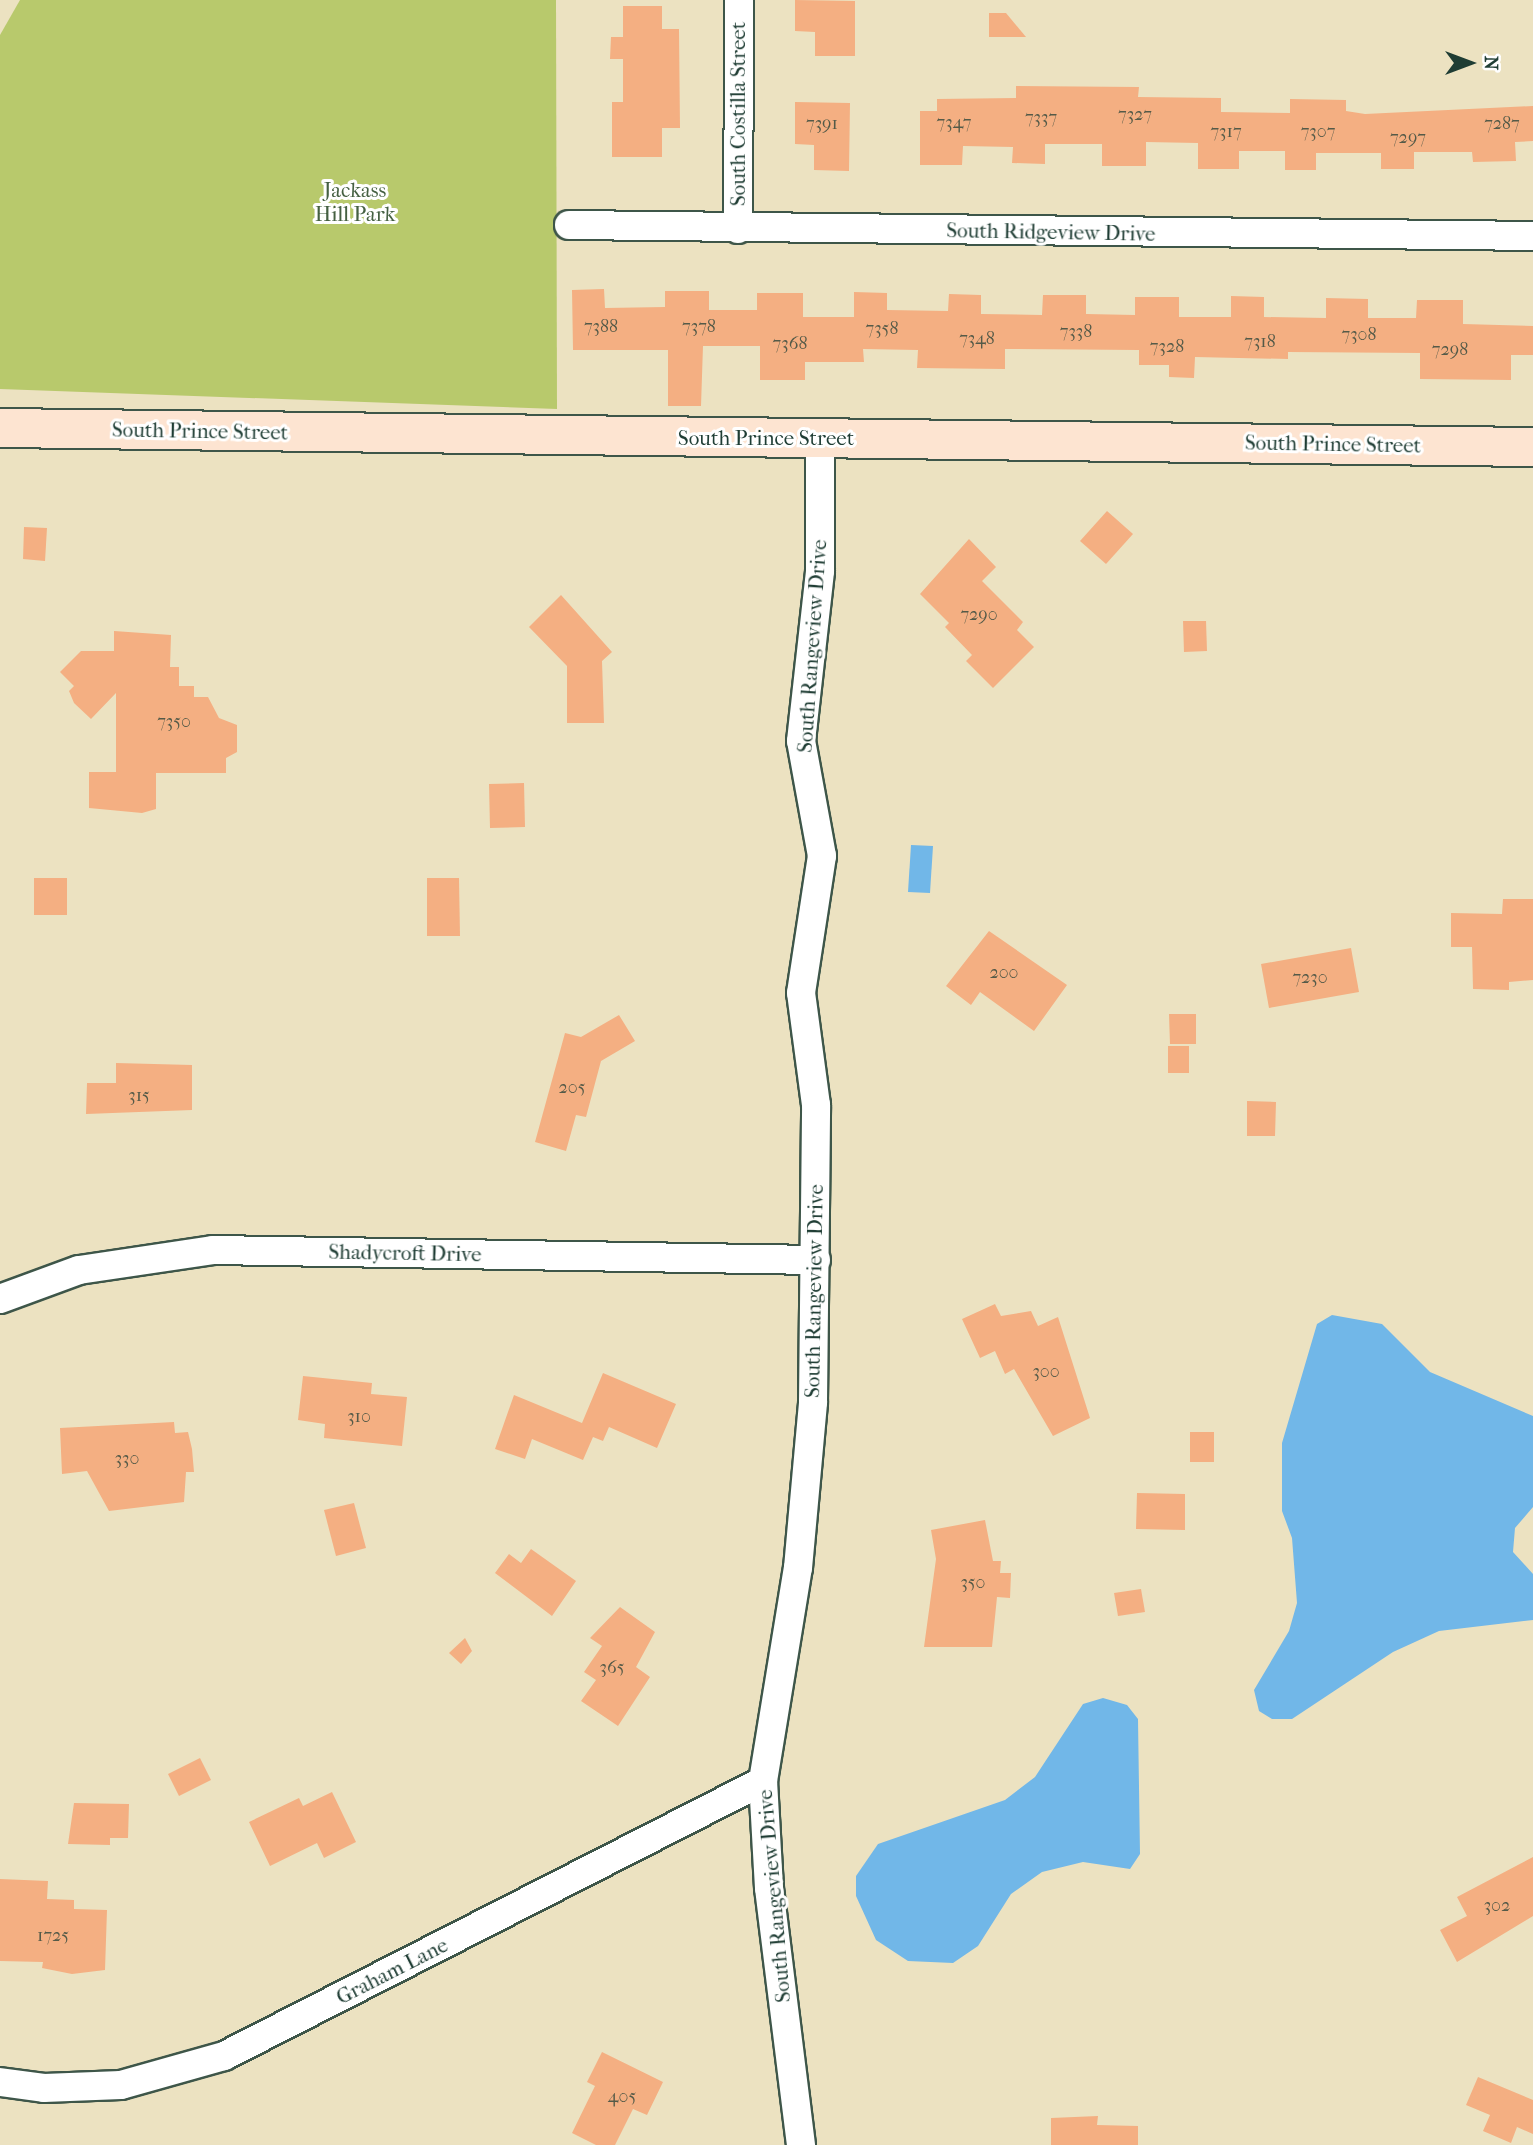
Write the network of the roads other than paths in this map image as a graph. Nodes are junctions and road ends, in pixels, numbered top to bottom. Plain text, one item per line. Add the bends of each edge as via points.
1 (739, 0) edge
2 (569, 225) dead end
3 (738, 229) junction
4 (1533, 236) edge
5 (0, 428) edge
6 (820, 438) junction
7 (1533, 447) edge
8 (816, 1260) junction
9 (0, 1299) edge
10 (763, 1781) junction
11 (0, 2082) edge
12 (801, 2145) edge

1 - 3 street, South Costilla Street
2 - 3 street, South Ridgeview Drive
3 - 4 street, South Ridgeview Drive
5 - 6 street, South Prince Street
6 - 7 street, South Prince Street
6 - 8 street, South Rangeview Drive via 820,571 801,741 822,856 801,993 816,1105
8 - 9 street, Shadycroft Drive via 212,1250 79,1270
8 - 10 street, South Rangeview Drive via 804,1517
10 - 11 street, Graham Lane via 224,2056 121,2085 44,2088
10 - 12 street, South Rangeview Drive via 769,1888

